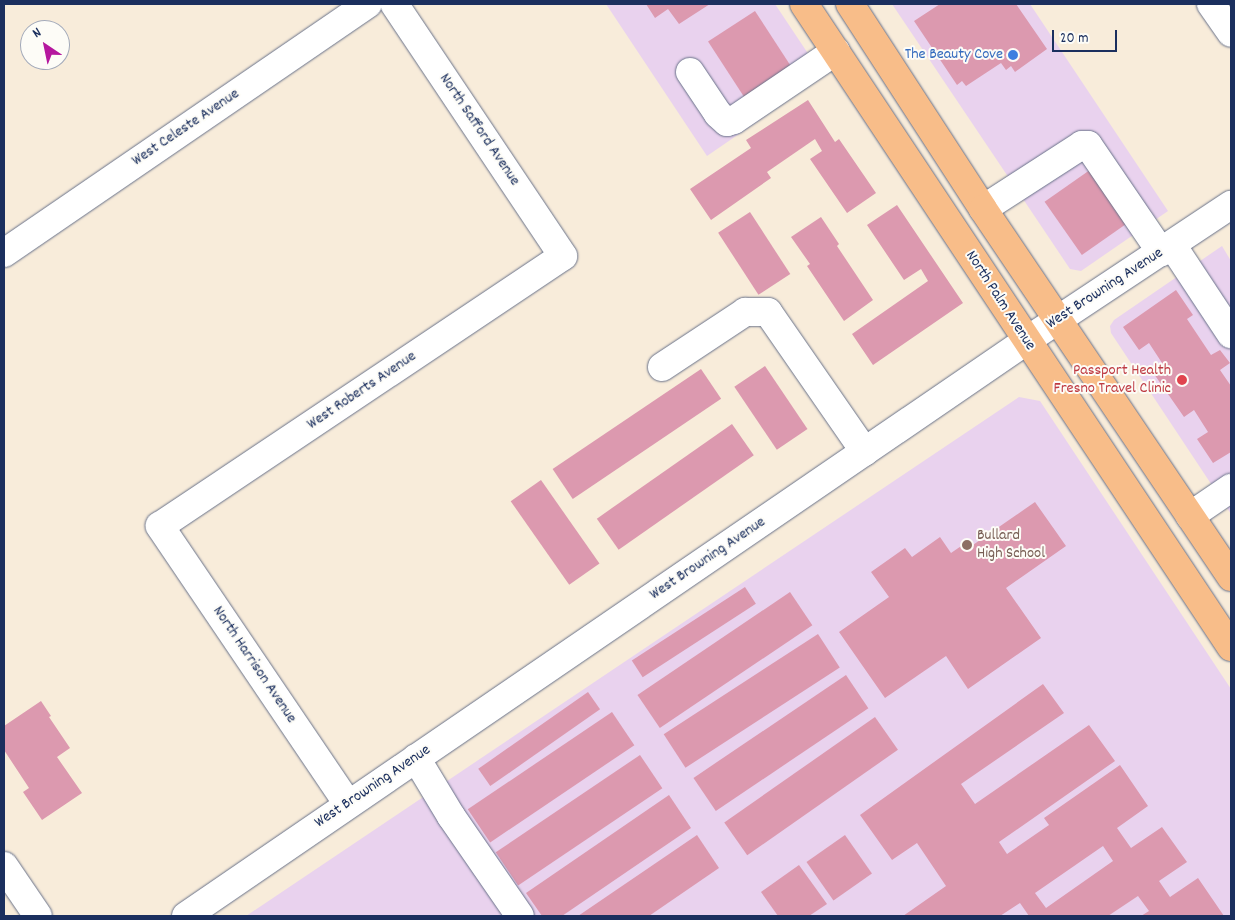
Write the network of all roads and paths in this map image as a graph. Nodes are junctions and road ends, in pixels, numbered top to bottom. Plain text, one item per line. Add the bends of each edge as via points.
1 (368, 4) edge
2 (394, 4) edge
3 (804, 4) edge
4 (850, 4) edge
5 (1211, 4) edge
6 (1231, 33) edge
7 (836, 51) junction
8 (690, 72) dead end
9 (1231, 205) edge
10 (983, 209) junction
11 (1167, 249) junction
12 (4, 253) edge
13 (563, 256) joint
14 (1057, 320) junction
15 (1231, 334) edge
16 (1026, 340) junction
17 (662, 367) dead end
18 (865, 452) junction
19 (1231, 488) edge
20 (1190, 516) junction
21 (160, 526) joint
22 (1231, 577) edge
23 (1231, 647) edge
24 (416, 758) junction
25 (348, 804) junction
26 (4, 866) edge
27 (38, 916) edge
28 (186, 916) edge
29 (520, 916) edge

1 - 12 street, West Celeste Avenue
2 - 13 street, North Safford Avenue
3 - 7 main road, North Palm Avenue
4 - 10 main road
5 - 6 street
7 - 8 street via 727,122
7 - 16 main road, North Palm Avenue
9 - 11 street, West Browning Avenue
10 - 11 street via 1082,145 1088,145
10 - 14 main road
11 - 14 street, West Browning Avenue
11 - 15 street
13 - 21 street, West Roberts Avenue
14 - 16 street, West Browning Avenue
14 - 20 main road
16 - 18 street, West Browning Avenue
16 - 23 main road, North Palm Avenue
17 - 18 street via 745,312 768,312
18 - 24 street, West Browning Avenue
19 - 20 street
20 - 22 main road
21 - 25 street, North Harrison Avenue
24 - 25 street, West Browning Avenue
24 - 29 street via 451,816
25 - 28 street, West Browning Avenue
26 - 27 street

